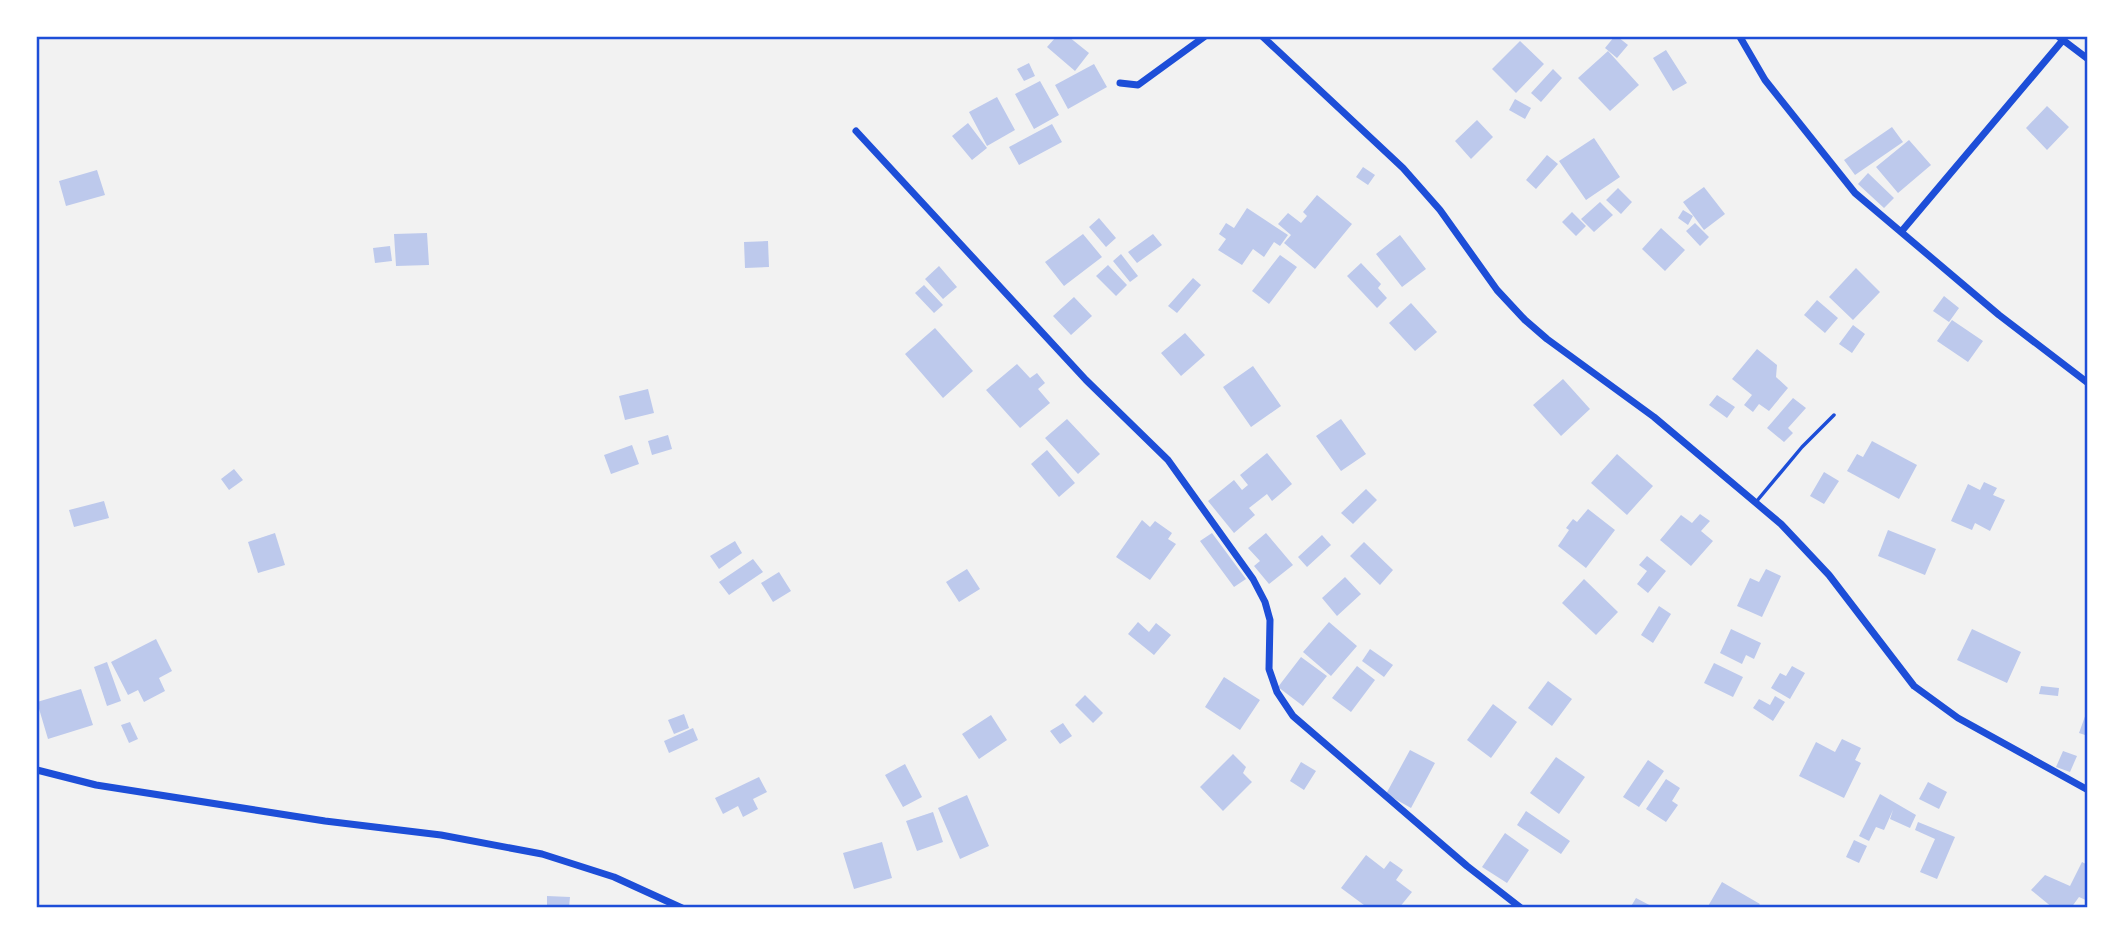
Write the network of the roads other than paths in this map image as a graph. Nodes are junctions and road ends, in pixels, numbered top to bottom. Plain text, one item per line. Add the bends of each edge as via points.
1 (1204, 37) edge
2 (1263, 37) edge
3 (1740, 37) edge
4 (2061, 38) edge
5 (2088, 59) edge
6 (1120, 83) dead end
7 (856, 131) dead end
8 (1901, 232) junction
9 (2088, 383) edge
10 (1834, 415) dead end
11 (1756, 502) junction
12 (37, 770) edge
13 (2088, 790) edge
14 (682, 908) edge
15 (1521, 908) edge

1 - 6 street via 1138,85
2 - 11 street via 1403,168 1525,320
3 - 8 street via 1765,80 1810,139 1856,193
4 - 5 street
4 - 8 street
7 - 15 street via 1087,380 1168,460 1265,602 1270,620 1269,669 1293,716
8 - 9 street
10 - 11 lane
11 - 13 street via 1829,575 1914,686 1958,718
12 - 14 street via 96,785 542,854 614,877

